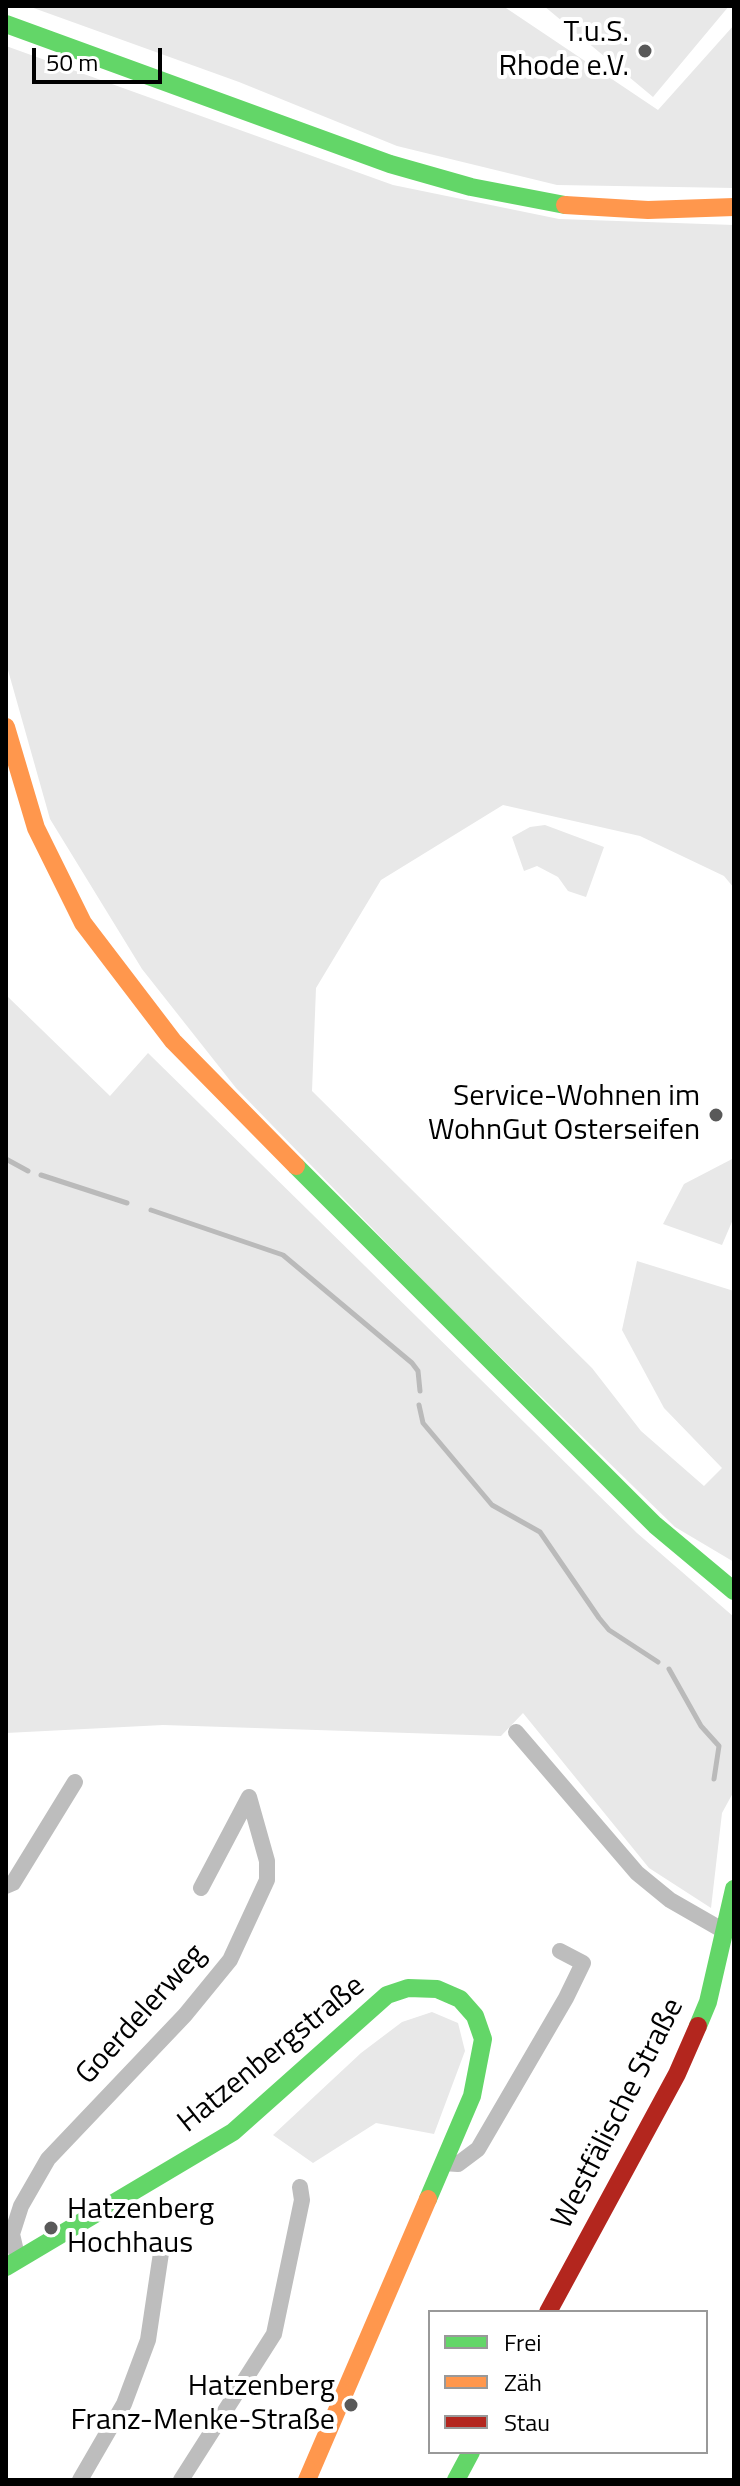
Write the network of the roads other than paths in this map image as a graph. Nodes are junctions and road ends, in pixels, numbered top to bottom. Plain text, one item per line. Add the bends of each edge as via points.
1 (6, 24) edge
2 (734, 207) edge
3 (6, 727) edge
4 (734, 1591) edge
5 (516, 1732) dead end
6 (75, 1782) dead end
7 (6, 1886) edge
8 (201, 1888) dead end
9 (734, 1889) edge
10 (724, 1931) junction
11 (560, 1951) dead end
12 (443, 2163) junction
13 (300, 2187) dead end
14 (161, 2253) dead end
15 (12, 2263) edge
16 (549, 2310) edge
17 (470, 2454) edge
18 (80, 2480) edge
19 (181, 2480) edge
20 (307, 2480) edge
21 (456, 2480) edge

1 - 2 main road via 390,164 471,187 555,204 648,210
3 - 4 main road via 36,828 60,881 83,923 173,1041 517,1390 655,1525
5 - 10 street via 637,1873 670,1900
6 - 7 street via 13,1883
8 - 15 street, Goerdelerweg via 249,1797 267,1861 267,1880 230,1960 48,2159 21,2206 12,2234
9 - 10 main road, Westfälische Straße
10 - 16 main road, Westfälische Straße via 708,2002 677,2074
11 - 12 street via 583,1963 566,1998 478,2149 458,2164
12 - 15 main road, Hatzenbergstraße via 472,2096 483,2039 475,2016 460,1999 437,1989 408,1988 368,2009 233,2132
12 - 20 main road, Hatzenbergstraße
13 - 19 street via 302,2200 274,2334
14 - 18 street via 148,2340 124,2404
17 - 21 main road

